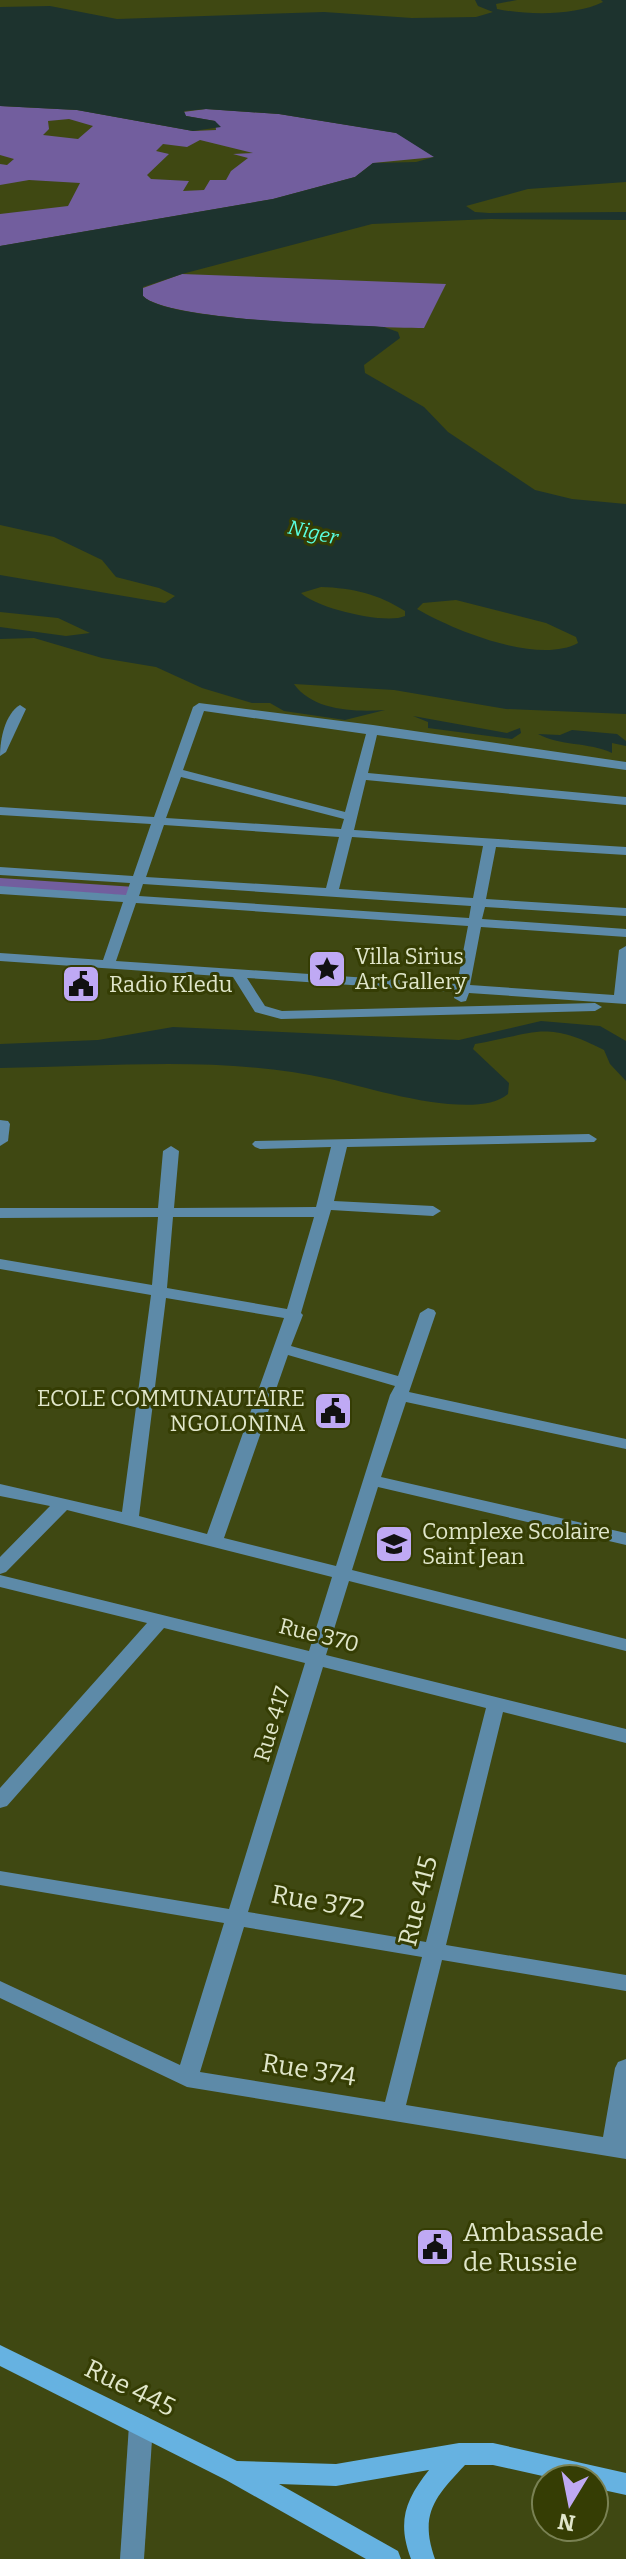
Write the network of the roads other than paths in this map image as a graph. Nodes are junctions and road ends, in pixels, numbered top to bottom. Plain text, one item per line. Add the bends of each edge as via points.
1 (20, 709) dead end
2 (373, 729) junction
3 (0, 752) edge
4 (626, 766) edge
5 (177, 772) junction
6 (361, 776) junction
7 (626, 801) edge
8 (0, 811) edge
9 (351, 817) junction
10 (159, 821) junction
11 (347, 833) junction
12 (490, 842) junction
13 (626, 851) edge
14 (0, 871) edge
15 (138, 880) junction
16 (0, 890) edge
17 (331, 893) junction
18 (131, 899) junction
19 (479, 902) junction
20 (626, 912) edge
21 (475, 922) junction
22 (626, 933) edge
23 (626, 950) edge
24 (0, 957) edge
25 (108, 964) junction
26 (237, 973) junction
27 (462, 989) junction
28 (624, 1002) edge
29 (458, 1013) junction
30 (589, 1139) dead end
31 (340, 1143) junction
32 (260, 1144) dead end
33 (171, 1151) dead end
34 (326, 1209) junction
35 (433, 1211) dead end
36 (166, 1213) junction
37 (1, 1218) edge
38 (0, 1264) edge
39 (159, 1292) junction
40 (428, 1313) dead end
41 (295, 1315) junction
42 (285, 1349) junction
43 (400, 1389) junction
44 (626, 1444) edge
45 (371, 1480) junction
46 (0, 1490) edge
47 (63, 1503) junction
48 (130, 1520) junction
49 (626, 1539) edge
50 (213, 1542) junction
51 (0, 1568) edge
52 (343, 1573) junction
53 (0, 1581) edge
54 (160, 1620) junction
55 (626, 1645) edge
56 (317, 1659) junction
57 (496, 1704) junction
58 (626, 1736) edge
59 (0, 1801) edge
60 (0, 1878) edge
61 (238, 1917) junction
62 (434, 1950) junction
63 (626, 1983) edge
64 (0, 1989) edge
65 (626, 2068) edge
66 (187, 2078) junction
67 (393, 2112) junction
68 (619, 2149) edge
69 (0, 2355) edge
70 (141, 2425) junction
71 (459, 2454) junction
72 (235, 2472) junction
73 (625, 2483) edge
74 (132, 2559) edge
75 (389, 2559) edge
76 (423, 2559) edge

1 - 3 street
2 - 4 street
2 - 5 street via 202,705
2 - 6 street
5 - 9 street
5 - 10 street
6 - 7 street
6 - 9 street
8 - 10 street
9 - 11 street
10 - 11 street
10 - 15 street
11 - 12 street
11 - 17 street
12 - 13 street
12 - 19 street
14 - 15 street
15 - 17 street
15 - 18 street
16 - 18 street
17 - 19 street
18 - 21 street
18 - 25 street
19 - 20 street
19 - 21 street
21 - 22 street
21 - 27 street
23 - 28 street
24 - 25 street
25 - 26 street
26 - 27 street
26 - 29 street via 260,1009 270,1013
27 - 28 street
27 - 29 street
28 - 29 street
30 - 31 street
31 - 32 street
31 - 34 street
33 - 36 street
34 - 35 street
34 - 36 street
34 - 41 street
36 - 37 street
36 - 39 street
38 - 39 street
39 - 41 street
39 - 48 street
40 - 43 street, Rue 417
41 - 42 street
42 - 43 street
42 - 50 street
43 - 44 street
43 - 45 street, Rue 417
45 - 49 street
45 - 52 street, Rue 417
46 - 47 street
47 - 48 street
47 - 51 street
48 - 50 street
50 - 52 street
52 - 55 street
52 - 56 street, Rue 417
53 - 54 street, Rue 370
54 - 56 street, Rue 370
54 - 59 street
56 - 57 street, Rue 370
56 - 61 street, Rue 417
57 - 58 street, Rue 370
57 - 62 street, Rue 415
60 - 61 street, Rue 372
61 - 62 street, Rue 372
61 - 66 street, Rue 417
62 - 63 street, Rue 372
62 - 67 street, Rue 415
64 - 66 street, Rue 374
65 - 68 street
66 - 67 street, Rue 374
67 - 68 street, Rue 374
69 - 70 street, Rue 445
70 - 72 street, Rue 445
70 - 74 street
71 - 72 street via 336,2475
71 - 73 street via 493,2454
71 - 76 street via 425,2491 418,2507 415,2540
72 - 75 street, Rue 445

